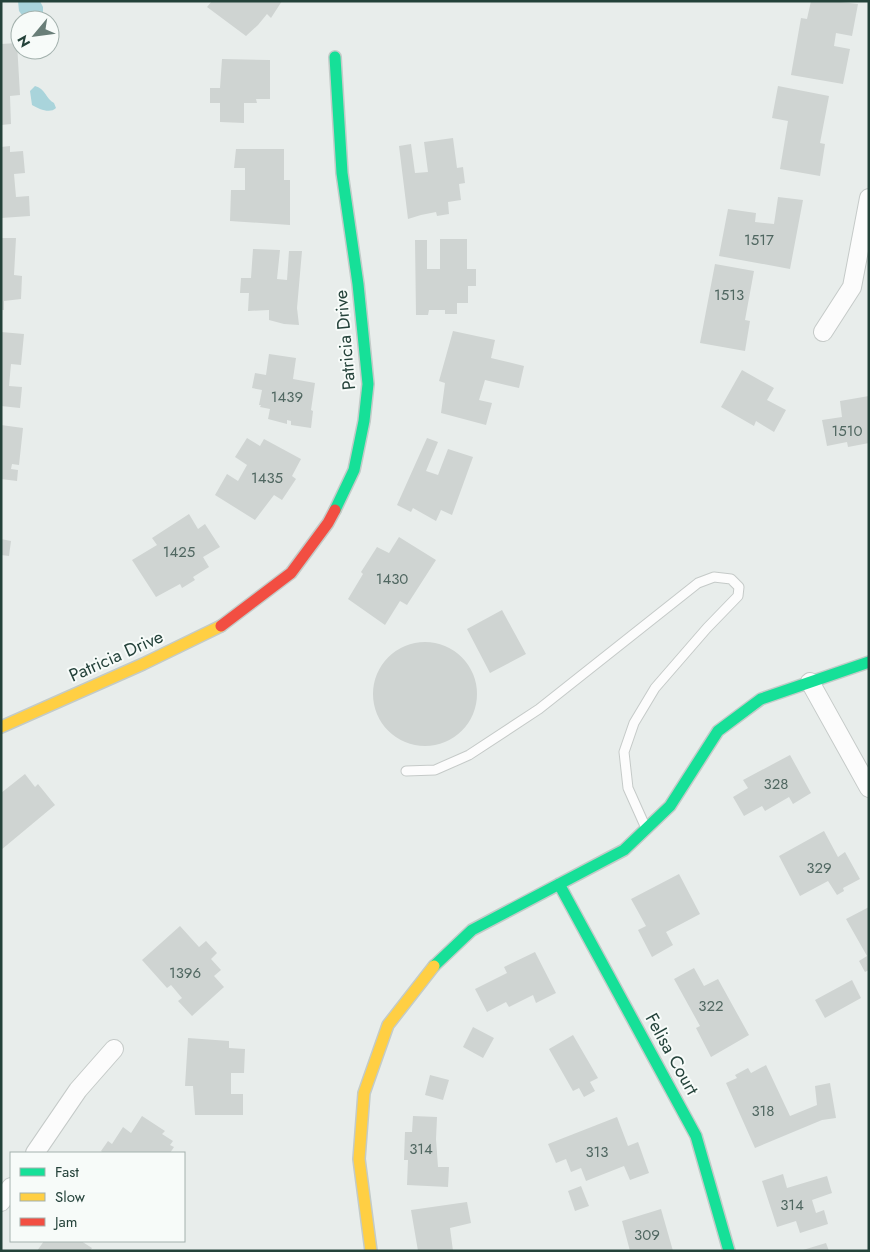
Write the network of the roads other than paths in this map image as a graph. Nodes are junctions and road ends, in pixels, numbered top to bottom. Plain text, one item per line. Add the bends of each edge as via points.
1 (335, 56) dead end
2 (869, 198) edge
3 (823, 332) dead end
4 (869, 662) edge
5 (810, 682) junction
6 (1, 727) edge
7 (406, 771) dead end
8 (869, 788) edge
9 (646, 828) junction
10 (559, 884) junction
11 (114, 1048) dead end
12 (35, 1152) edge
13 (10, 1188) edge
14 (1, 1202) edge
15 (372, 1251) edge
16 (729, 1251) edge

1 - 6 street, Patricia Drive via 342,173 368,384 354,470 328,523 291,573 219,628
2 - 3 street via 852,287
4 - 5 street
5 - 8 street
5 - 9 street via 761,699 718,731 670,806
7 - 9 lane via 435,770 469,755 538,709 698,582 714,577 731,578 739,587 738,596 655,688 634,723 624,752 628,788
9 - 10 street via 624,850
10 - 15 street via 472,930 428,972 388,1025 364,1093 359,1159
10 - 16 street, Felisa Court via 696,1136
11 - 12 street via 78,1090
13 - 14 street

